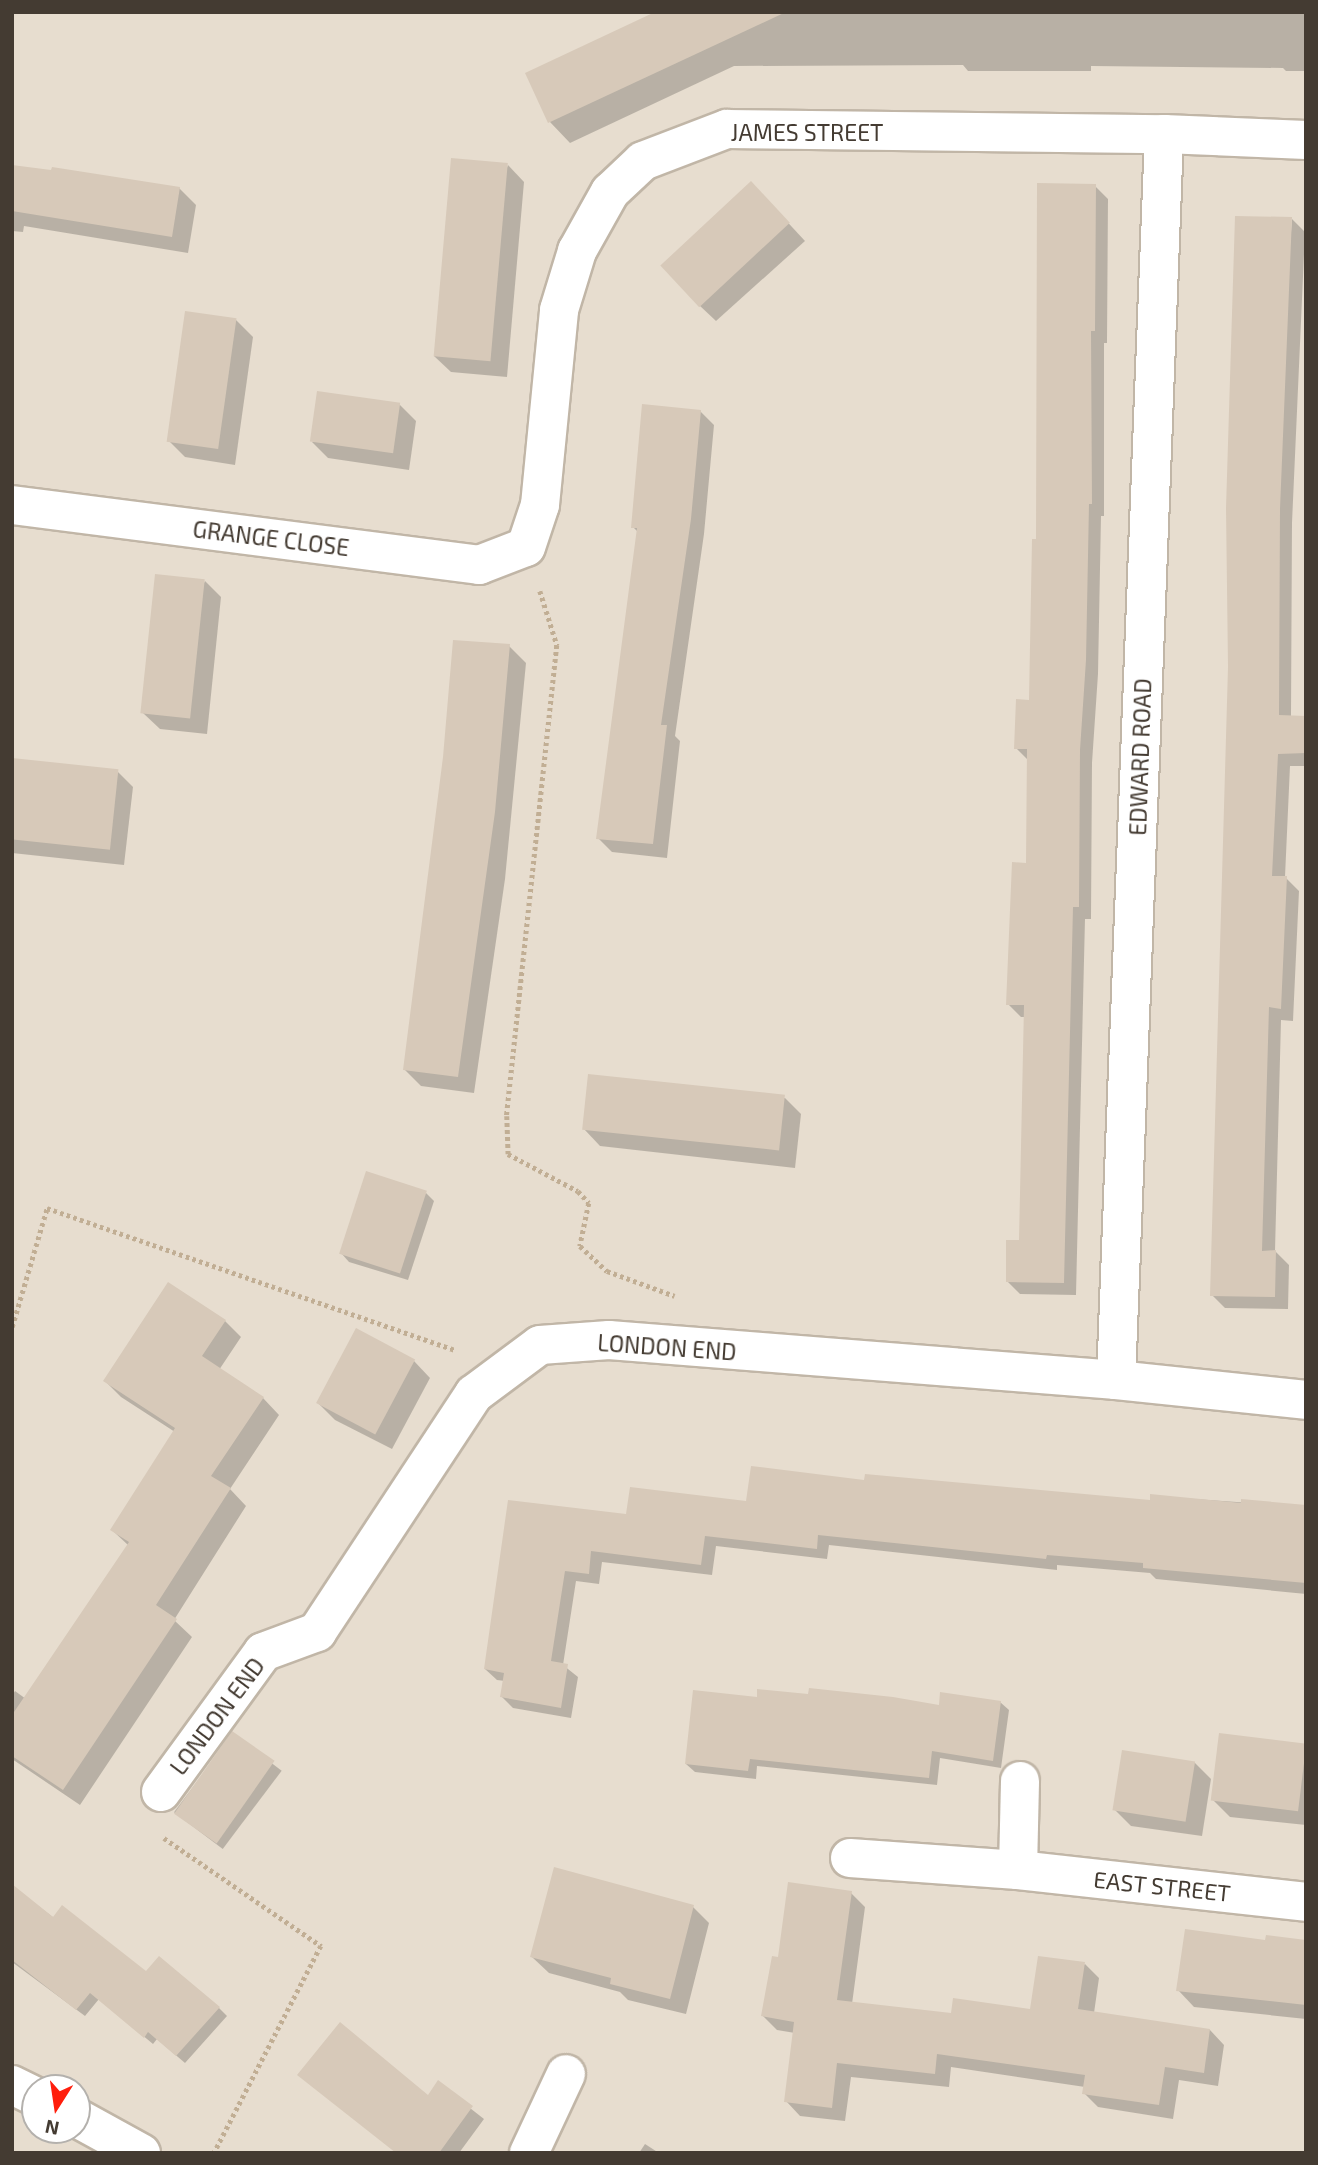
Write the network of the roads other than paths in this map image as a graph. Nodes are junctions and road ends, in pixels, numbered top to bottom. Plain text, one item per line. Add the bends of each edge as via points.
1 (1164, 134) junction
2 (1306, 140) edge
3 (12, 505) edge
4 (526, 547) joint
5 (1115, 1380) junction
6 (1306, 1400) edge
7 (1020, 1781) dead end
8 (160, 1792) road end
9 (850, 1858) dead end
10 (1017, 1870) junction
11 (1306, 1902) edge
12 (566, 2074) dead end
13 (91, 2126) edge
14 (141, 2153) edge
15 (529, 2153) edge

1 - 2 street, JAMES STREET
1 - 4 street, JAMES STREET via 727,129 643,161 610,192 577,251 559,310 540,505
1 - 5 street, EDWARD ROAD
3 - 4 street, GRANGE CLOSE via 479,565
5 - 6 street, LONDON END
5 - 8 street, LONDON END via 609,1340 540,1345 474,1394 317,1632 263,1652
7 - 10 street
9 - 10 street, EAST STREET
10 - 11 street, EAST STREET
12 - 15 street
13 - 14 street

